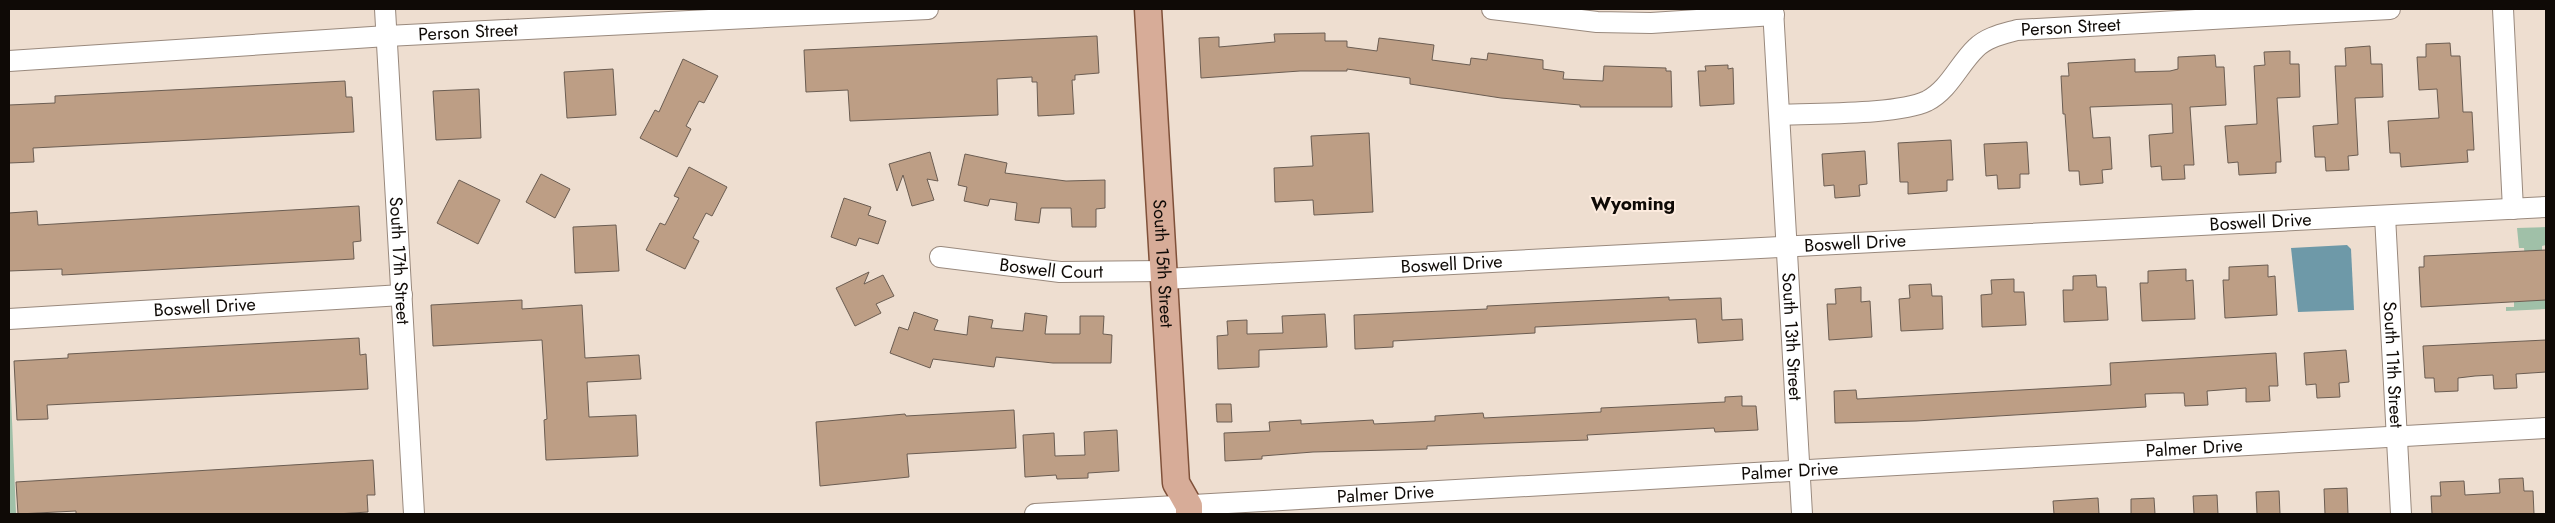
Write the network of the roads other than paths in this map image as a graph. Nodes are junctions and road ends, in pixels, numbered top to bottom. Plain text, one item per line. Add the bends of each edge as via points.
1 (385, 9) edge
2 (928, 9) edge
3 (1148, 9) edge
4 (1492, 9) edge
5 (2390, 9) edge
6 (2502, 9) edge
7 (1774, 12) edge
8 (387, 36) junction
9 (9, 60) edge
10 (1780, 115) junction
11 (2546, 207) edge
12 (2514, 209) junction
13 (2385, 216) junction
14 (1787, 246) junction
15 (940, 257) dead end
16 (1164, 275) junction
17 (402, 295) junction
18 (9, 319) edge
19 (2546, 428) edge
20 (2397, 436) junction
21 (1800, 471) junction
22 (1189, 510) edge
23 (414, 514) edge
24 (1034, 514) edge
25 (1802, 514) edge
26 (2401, 514) edge

1 - 8 street, South 17th Street
2 - 8 street, Person Street
3 - 16 main road, South 15th Street
4 - 7 street via 1597,22 1651,23
5 - 10 street, Person Street via 2017,30 1995,36 1977,46 1946,85 1928,101 1897,108
6 - 12 street
7 - 10 street, South 13th Street
8 - 9 street, Person Street
8 - 17 street, South 17th Street
10 - 14 street, South 13th Street
11 - 12 street, Boswell Drive
12 - 13 street, Boswell Drive
13 - 14 street, Boswell Drive
13 - 20 street, South 11th Street
14 - 16 street, Boswell Drive
14 - 21 street, South 13th Street
15 - 16 street, Boswell Court via 1060,272
16 - 22 main road, South 15th Street via 1176,483
17 - 18 street, Boswell Drive
17 - 23 street, South 17th Street
19 - 20 street, Palmer Drive
20 - 21 street, Palmer Drive
20 - 26 street, South 11th Street
21 - 22 street, Palmer Drive
21 - 25 street, South 13th Street
22 - 24 street, Palmer Drive

